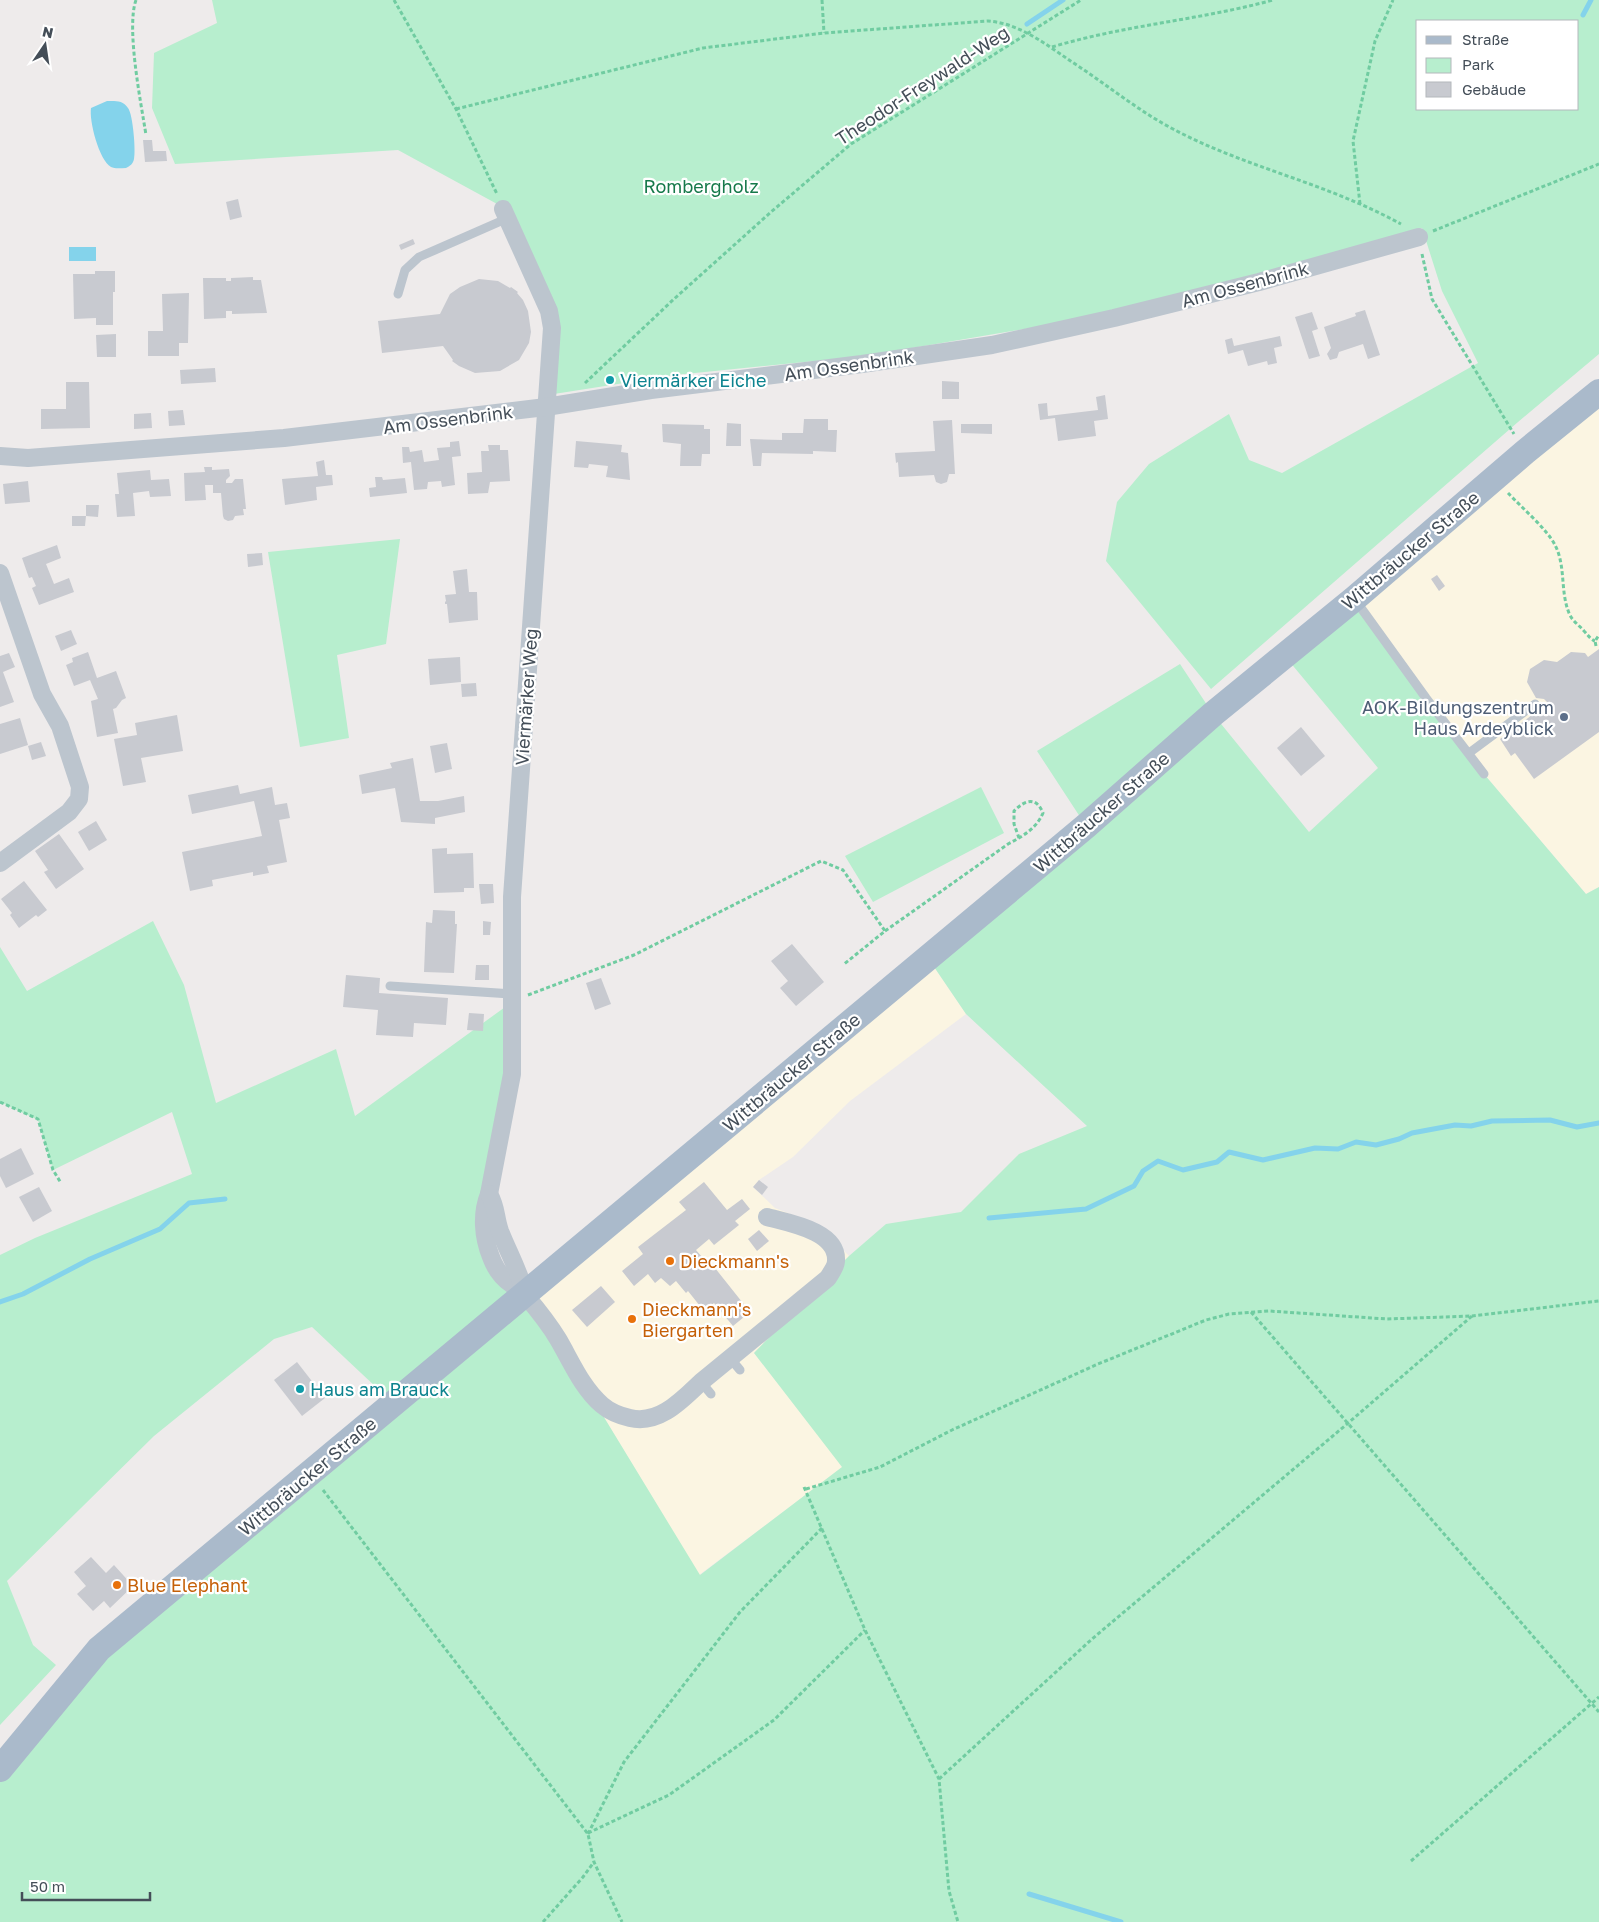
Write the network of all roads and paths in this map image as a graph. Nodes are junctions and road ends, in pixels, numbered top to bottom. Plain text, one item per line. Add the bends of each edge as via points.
1 (136, 0) edge
2 (394, 0) edge
3 (822, 0) edge
4 (1081, 0) edge
5 (1274, 0) edge
6 (1393, 0) edge
7 (824, 33) junction
8 (1028, 34) junction
9 (1052, 48) junction
10 (456, 109) junction
11 (146, 135) dead end
12 (1599, 164) edge
13 (1360, 204) junction
14 (506, 214) junction
15 (1419, 237) junction
16 (398, 294) dead end
17 (607, 362) dead end
18 (1599, 392) edge
19 (546, 407) junction
20 (1525, 452) junction
21 (0, 456) edge
22 (1494, 478) junction
23 (0, 573) edge
24 (1354, 599) junction
25 (1599, 635) edge
26 (1595, 641) junction
27 (1596, 646) dead end
28 (1536, 704) dead end
29 (1468, 753) junction
30 (1484, 774) dead end
31 (1019, 838) junction
32 (0, 863) edge
33 (885, 931) junction
34 (843, 965) dead end
35 (390, 986) dead end
36 (512, 998) junction
37 (0, 1102) edge
38 (61, 1183) dead end
39 (767, 1217) dead end
40 (525, 1294) junction
41 (1599, 1301) edge
42 (1250, 1312) junction
43 (1472, 1316) junction
44 (1347, 1424) junction
45 (310, 1473) junction
46 (823, 1527) junction
47 (865, 1630) junction
48 (1599, 1697) edge
49 (1592, 1703) junction
50 (1599, 1712) edge
51 (0, 1769) edge
52 (939, 1779) junction
53 (588, 1834) junction
54 (594, 1862) junction
55 (1411, 1862) dead end
56 (543, 1922) edge
57 (622, 1922) edge
58 (958, 1922) edge

1 - 11 path via 133,32
2 - 10 path
3 - 7 path
4 - 8 path, Theodor-Freywald-Weg
5 - 9 path via 1088,36
6 - 13 path via 1375,41 1353,141
7 - 8 path via 988,21 1002,22
7 - 10 path via 703,48
8 - 9 path
8 - 17 path, Theodor-Freywald-Weg via 851,144 764,218
9 - 13 path via 1174,130 1217,150
10 - 14 path
12 - 15 path
13 - 15 path via 1407,227
14 - 16 lane via 419,257 405,270
14 - 19 street, Viermärker Weg via 551,318
15 - 19 street, Am Ossenbrink via 1259,282 992,345 650,390
15 - 20 path via 1432,298
18 - 20 main road, Wittbräucker Straße
19 - 21 street, Am Ossenbrink via 275,439 28,458
19 - 36 street, Viermärker Weg via 512,897
20 - 22 main road, Wittbräucker Straße
22 - 24 main road, Wittbräucker Straße
22 - 26 path via 1555,543 1569,613
23 - 32 street via 42,694 60,726 80,787 79,799 69,812
24 - 29 lane
24 - 40 main road, Wittbräucker Straße
25 - 26 path
26 - 27 path
28 - 29 lane
29 - 30 lane
31 - 31 path via 1039,822 1043,813 1036,802 1020,805 1014,811
31 - 33 path
33 - 34 path
33 - 36 path via 843,870 822,861 634,955
35 - 36 lane
36 - 40 street, Viermärker Weg via 512,1074 484,1206 483,1226 498,1273
37 - 38 path via 38,1120 53,1170
39 - 40 street, Viermärker Weg via 824,1236 835,1250 837,1263 828,1278 735,1364 706,1388 649,1419 631,1419 603,1406 585,1386 557,1337
40 - 45 main road, Wittbräucker Straße
41 - 43 path
42 - 43 path via 1387,1319
42 - 44 path
42 - 46 path via 1229,1314 1197,1324 1098,1364 880,1467 805,1488
43 - 44 path
44 - 49 path
44 - 52 path via 1092,1640
45 - 51 main road, Wittbräucker Straße via 99,1649
45 - 53 path
46 - 47 path
46 - 53 path via 740,1612 624,1762
47 - 52 path
47 - 53 path via 774,1720 669,1795
48 - 49 path
49 - 50 path
49 - 55 path
52 - 58 path via 949,1891
53 - 54 path
54 - 56 path
54 - 57 path

